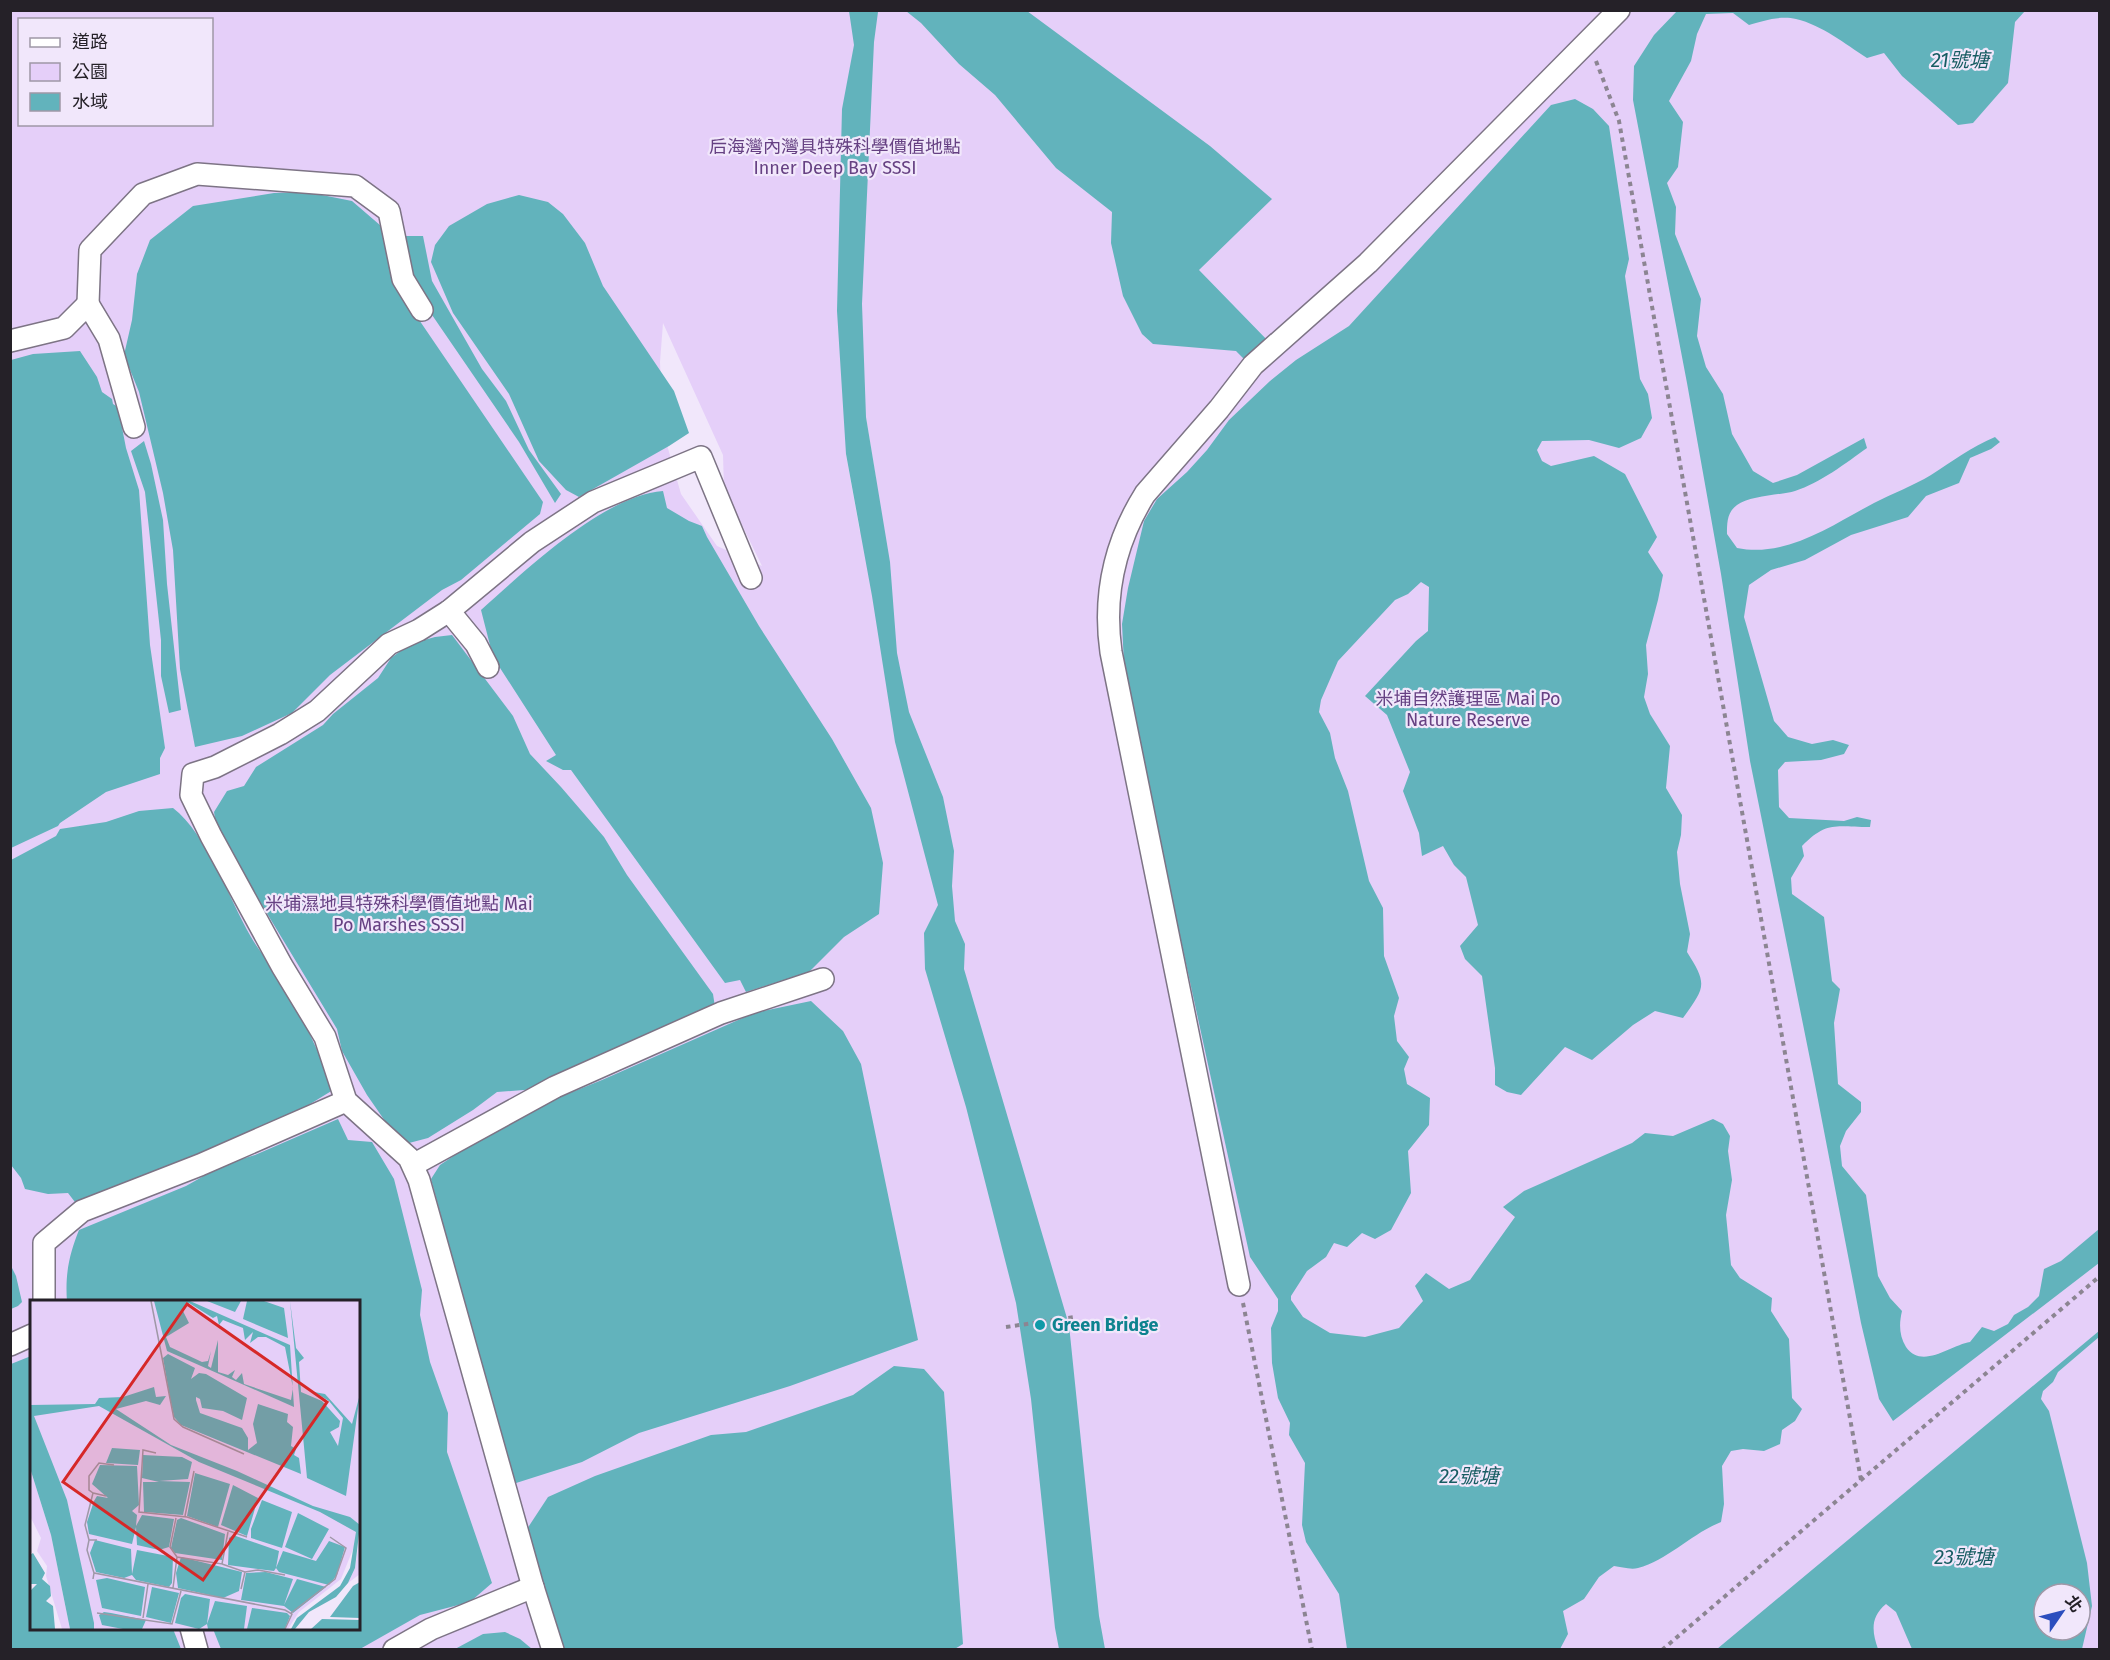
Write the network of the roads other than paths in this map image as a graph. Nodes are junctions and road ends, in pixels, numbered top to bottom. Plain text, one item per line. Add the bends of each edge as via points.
1 (1619, 10) edge
2 (88, 304) junction
3 (422, 310) dead end
4 (10, 341) edge
5 (134, 427) dead end
6 (751, 578) dead end
7 (449, 611) junction
8 (488, 667) dead end
9 (823, 979) dead end
10 (346, 1101) junction
11 (412, 1165) junction
12 (1239, 1285) road end
13 (44, 1300) edge
14 (30, 1336) edge
15 (10, 1345) edge
16 (533, 1587) junction
17 (191, 1630) edge
18 (198, 1650) edge
19 (394, 1650) edge
20 (553, 1650) edge

1 - 12 lane via 1368,263 1253,365 1146,494 1119,549 1107,608 1111,652
2 - 3 lane via 90,250 142,194 197,174 355,186 389,211 403,279
2 - 4 lane via 64,328
2 - 5 lane via 109,339
6 - 7 lane via 701,457 593,502 531,542
7 - 8 lane via 476,644
7 - 10 lane via 389,644 318,711 215,767 193,774 191,795 282,966 325,1037
9 - 11 lane via 721,1014 555,1087
10 - 11 lane
10 - 13 lane via 82,1211 44,1243
11 - 16 lane
14 - 15 lane
16 - 19 lane via 431,1629
16 - 20 lane
17 - 18 lane

